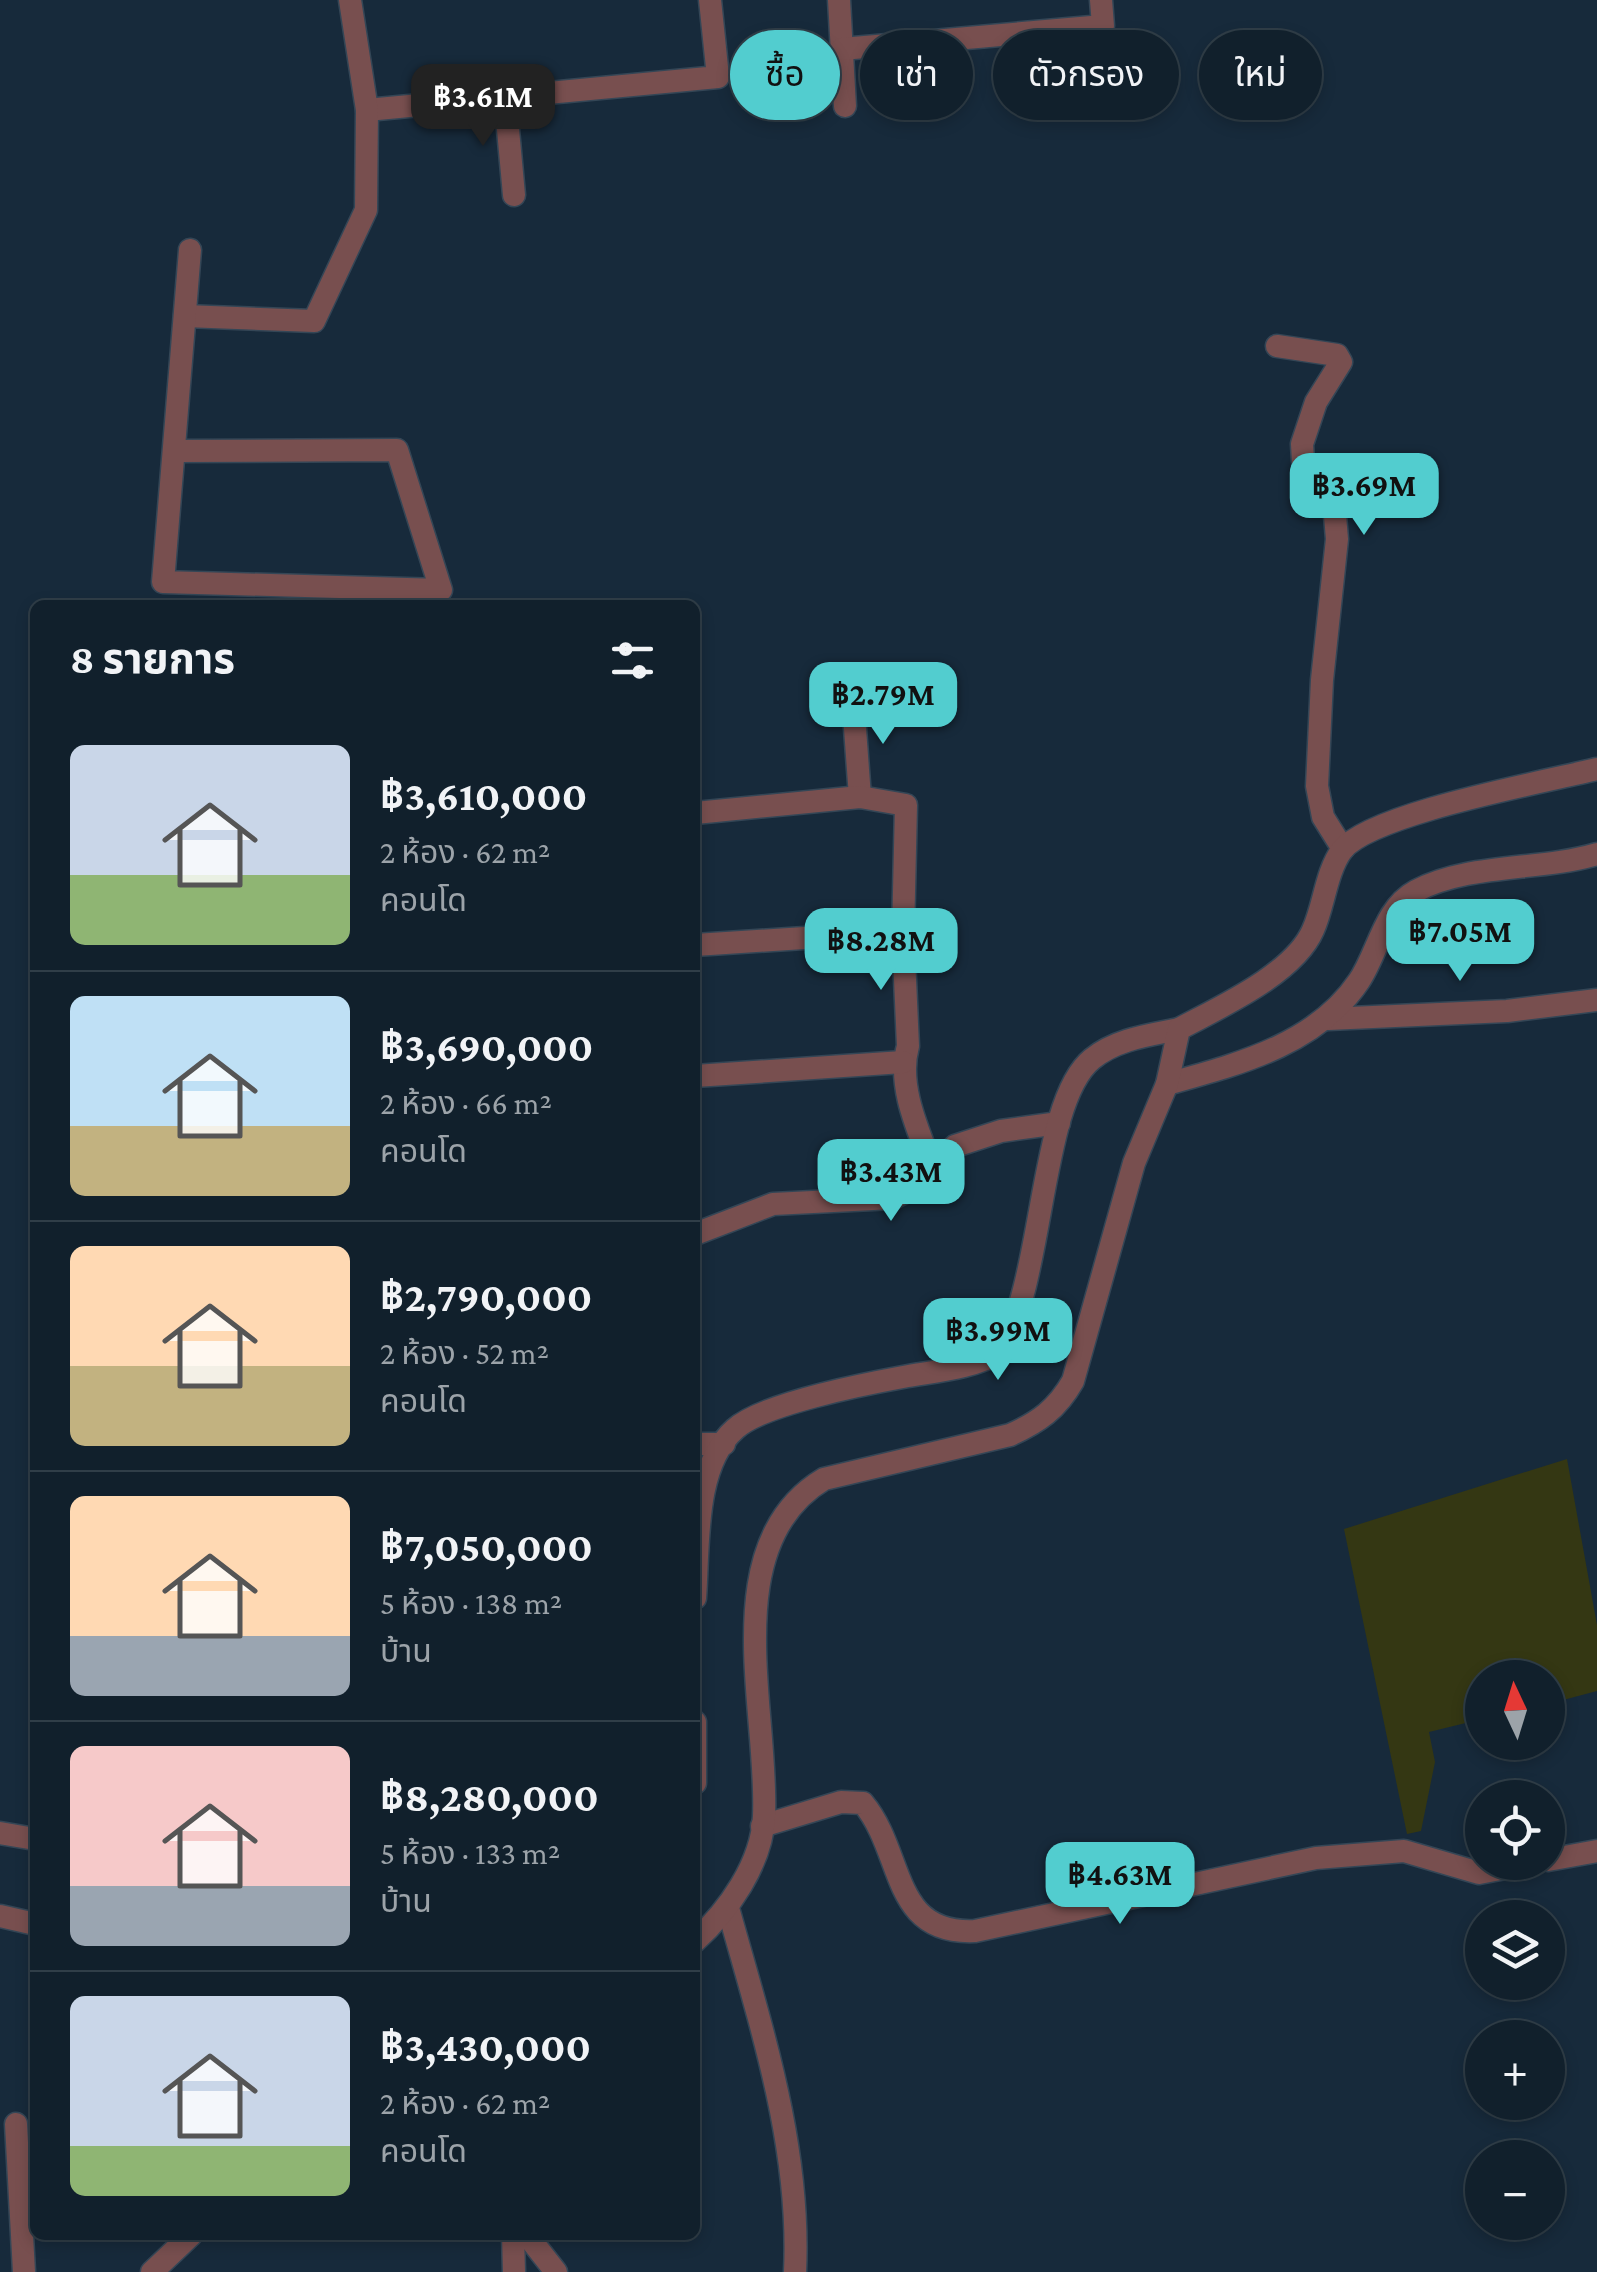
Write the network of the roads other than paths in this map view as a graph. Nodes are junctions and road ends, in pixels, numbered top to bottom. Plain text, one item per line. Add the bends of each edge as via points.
1 (350, 0) edge
2 (710, 0) edge
3 (840, 0) edge
4 (1102, 0) edge
5 (842, 48) junction
6 (505, 98) junction
7 (845, 106) dead end
8 (367, 110) junction
9 (514, 196) dead end
10 (190, 250) dead end
11 (185, 316) junction
12 (1277, 346) dead end
13 (174, 452) junction
14 (854, 702) dead end
15 (1597, 769) edge
16 (860, 797) junction
17 (700, 813) edge
18 (1343, 849) junction
19 (1597, 854) edge
20 (903, 935) junction
21 (700, 944) edge
22 (1597, 1000) edge
23 (1328, 1020) junction
24 (1180, 1030) junction
25 (904, 1062) junction
26 (700, 1076) edge
27 (1167, 1084) junction
28 (1059, 1123) junction
29 (932, 1167) junction
30 (700, 1232) edge
31 (700, 1444) edge
32 (724, 1444) junction
33 (700, 1530) edge
34 (762, 1826) junction
35 (0, 1833) edge
36 (30, 1839) edge
37 (1597, 1851) edge
38 (1565, 1857) edge
39 (1465, 1870) edge
40 (728, 1908) junction
41 (0, 1916) edge
42 (30, 1923) edge
43 (700, 1936) edge
44 (16, 2124) dead end
45 (186, 2240) edge
46 (513, 2240) edge
47 (531, 2240) edge
48 (24, 2272) edge
49 (152, 2272) edge
50 (514, 2272) edge
51 (556, 2272) edge
52 (794, 2272) edge

1 - 8 street
2 - 6 street via 718,77
3 - 5 street
4 - 5 street via 1103,26
5 - 7 street
6 - 8 street
6 - 9 street
8 - 11 street via 366,210 314,320
10 - 11 street
11 - 13 street
12 - 18 street via 1338,354 1341,362 1316,402 1302,444 1308,470 1334,504 1338,539 1318,786 1323,816
13 - 13 street via 163,582 441,590 398,450
14 - 16 street
15 - 18 street via 1386,822
16 - 17 street
16 - 20 street via 906,805
18 - 24 street via 1313,932 1298,953
19 - 23 street via 1413,892 1395,910 1360,980
20 - 21 street
20 - 25 street
22 - 23 street
23 - 27 street via 1252,1060
24 - 27 street
24 - 28 street via 1117,1044 1090,1060
25 - 26 street
25 - 29 street via 913,1116
27 - 34 street via 1134,1163 1073,1381 1060,1404 1010,1436 824,1480 799,1494 778,1522 762,1572 756,1654
28 - 29 street via 984,1134 955,1146
28 - 32 street via 1034,1258 1000,1352 972,1364 816,1397 750,1420
29 - 30 street via 915,1187 893,1198 773,1204
31 - 32 street
32 - 33 street via 711,1468
34 - 39 street via 841,1802 863,1804 911,1905 933,1926 952,1932 1316,1858 1386,1850
34 - 40 street
35 - 36 street
37 - 38 street
40 - 43 street
40 - 52 street via 782,2112 797,2227
41 - 42 street
44 - 48 street
45 - 49 street
46 - 50 street
47 - 51 street

